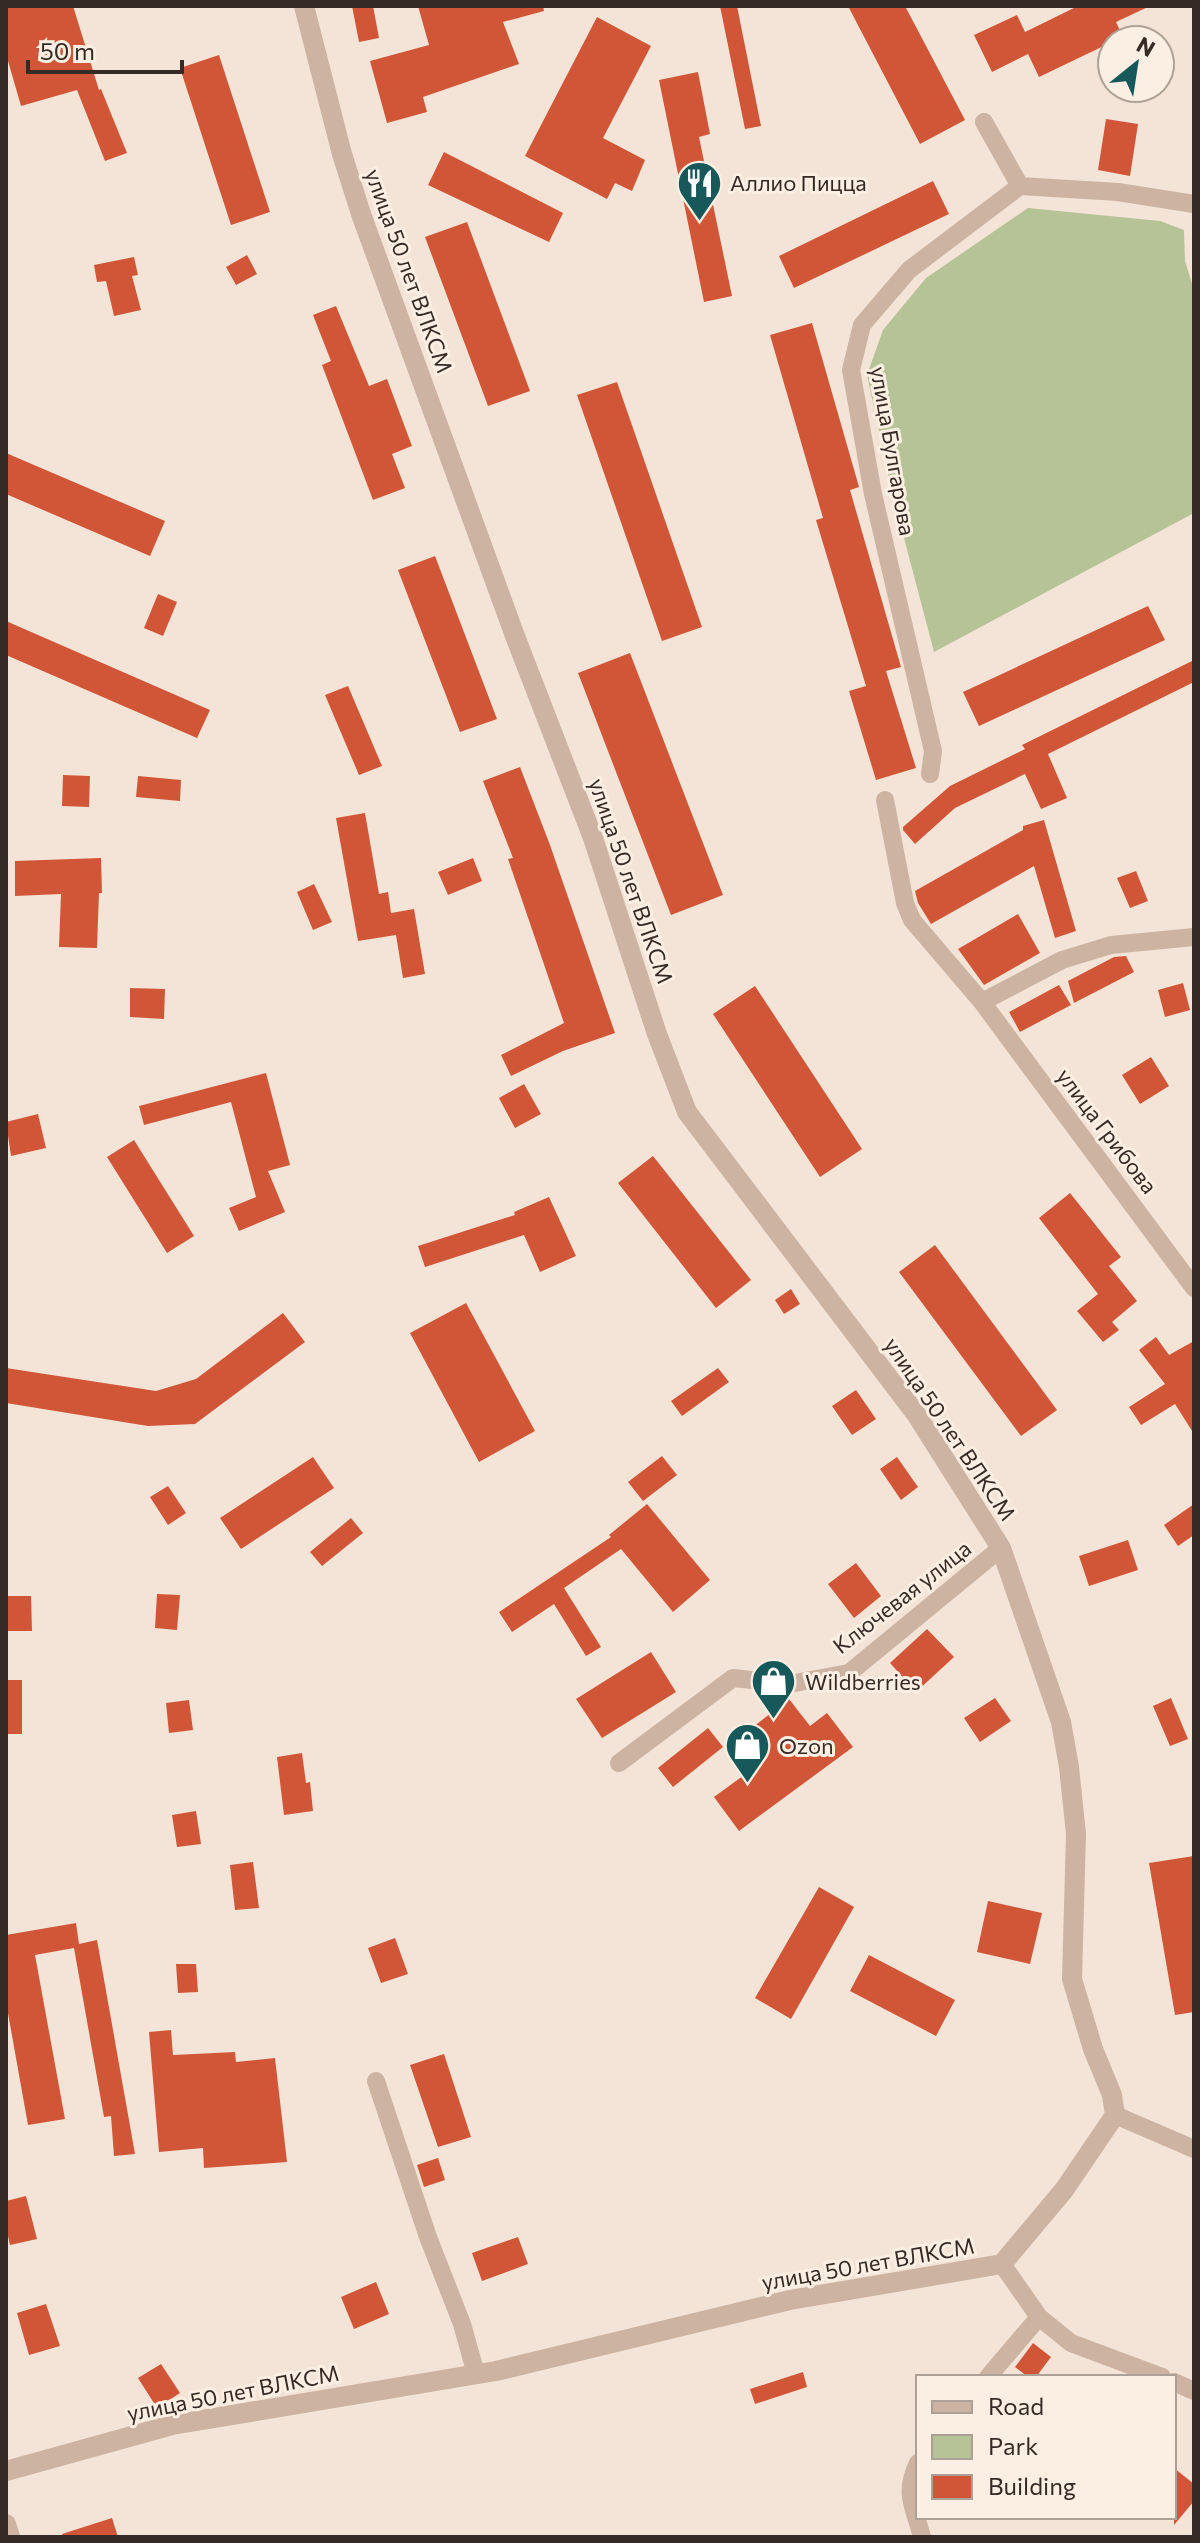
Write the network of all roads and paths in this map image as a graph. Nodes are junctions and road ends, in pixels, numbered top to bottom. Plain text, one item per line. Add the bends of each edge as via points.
1 (304, 6) edge
2 (984, 122) dead end
3 (1020, 186) junction
4 (1194, 204) edge
5 (930, 774) dead end
6 (885, 800) dead end
7 (1194, 937) edge
8 (982, 1002) junction
9 (1194, 1288) edge
10 (1001, 1548) junction
11 (619, 1763) dead end
12 (376, 2081) dead end
13 (1115, 2115) junction
14 (1194, 2149) edge
15 (1002, 2264) junction
16 (1039, 2317) junction
17 (476, 2374) junction
18 (990, 2375) edge
19 (1157, 2375) edge
20 (916, 2468) edge
21 (6, 2471) edge
22 (6, 2524) edge
23 (10, 2537) edge
24 (922, 2537) edge

1 - 10 street, улица 50 лет ВЛКСМ via 361,214 593,838 687,1112 916,1414
2 - 3 street
3 - 4 street via 1118,192
3 - 5 street, улица Булгарова via 909,270 862,325 851,370 873,494 933,751
6 - 8 street, улица Грибова via 912,920
7 - 8 street via 1111,945 1062,960
8 - 9 street, улица Грибова
10 - 11 street, Ключевая улица via 849,1673 789,1684 733,1678
10 - 13 street, улица 50 лет ВЛКСМ via 1061,1722 1076,1834 1072,1979
12 - 17 street
13 - 14 street
13 - 15 street, улица 50 лет ВЛКСМ via 1064,2190
15 - 16 street
15 - 17 street, улица 50 лет ВЛКСМ via 790,2300
16 - 18 street
16 - 19 street via 1071,2343
17 - 21 street, улица 50 лет ВЛКСМ via 172,2425
20 - 24 street via 909,2500
22 - 23 street

